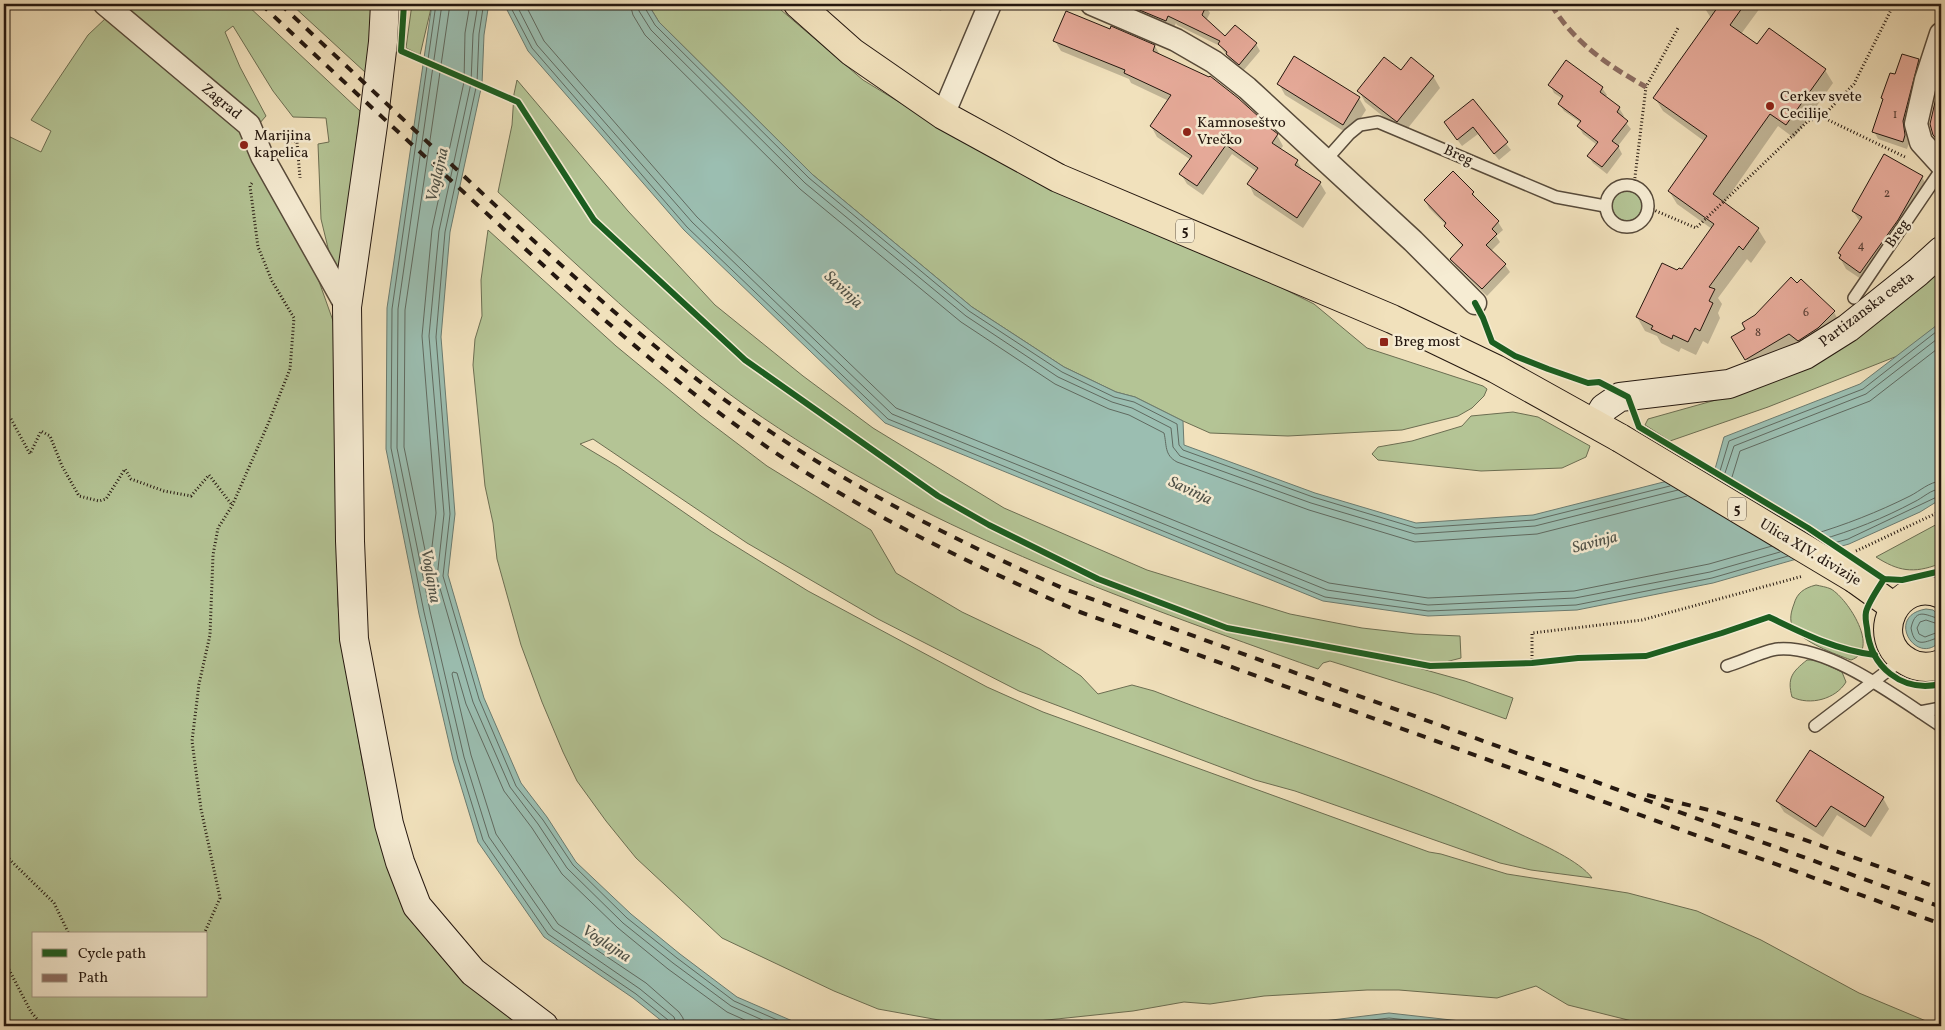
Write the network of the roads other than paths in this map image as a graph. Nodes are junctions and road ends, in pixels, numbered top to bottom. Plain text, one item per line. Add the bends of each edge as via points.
1 (105, 4) edge
2 (385, 4) edge
3 (798, 4) edge
4 (990, 4) edge
5 (1092, 4) edge
6 (1941, 34) edge
7 (943, 115) junction
8 (1325, 161) junction
9 (1941, 164) edge
10 (1941, 170) edge
11 (1605, 206) junction
12 (1941, 251) edge
13 (1854, 298) dead end
14 (1475, 303) dead end
15 (347, 307) junction
16 (1595, 422) junction
17 (1941, 594) edge
18 (1894, 607) junction
19 (1903, 659) junction
20 (1941, 664) edge
21 (1728, 666) dead end
22 (1874, 683) junction
23 (1941, 708) edge
24 (1920, 712) junction
25 (1814, 726) dead end
26 (1941, 726) edge
27 (544, 1026) edge

1 - 15 street, Zagrad via 248,125 262,156
2 - 15 street via 373,125
3 - 7 main road, 5 via 852,52
4 - 7 street
5 - 8 street via 1176,40 1214,62 1247,88
6 - 9 street via 1916,124 1921,142
7 - 16 main road, 5 via 1058,178 1392,319
8 - 11 lane, Breg via 1360,125 1378,122 1556,197
8 - 14 street
10 - 13 lane, Breg
11 - 11 lane via 1610,192 1621,185 1634,185 1647,197 1649,208 1644,220 1635,227 1624,228 1613,223
12 - 16 street, Partizanska cesta via 1848,328 1805,355 1729,384 1620,397 1604,408
15 - 27 street via 354,639 389,824 417,906 473,972
16 - 18 main road, Ulica XIV. divizije / 5, bridge via 1852,567
17 - 18 main road via 1927,590 1914,592
18 - 19 main road via 1889,618 1889,640
19 - 20 main road via 1923,667
19 - 22 lane
21 - 22 lane via 1778,649 1814,652
22 - 24 lane
22 - 25 lane
23 - 24 lane
24 - 26 lane

